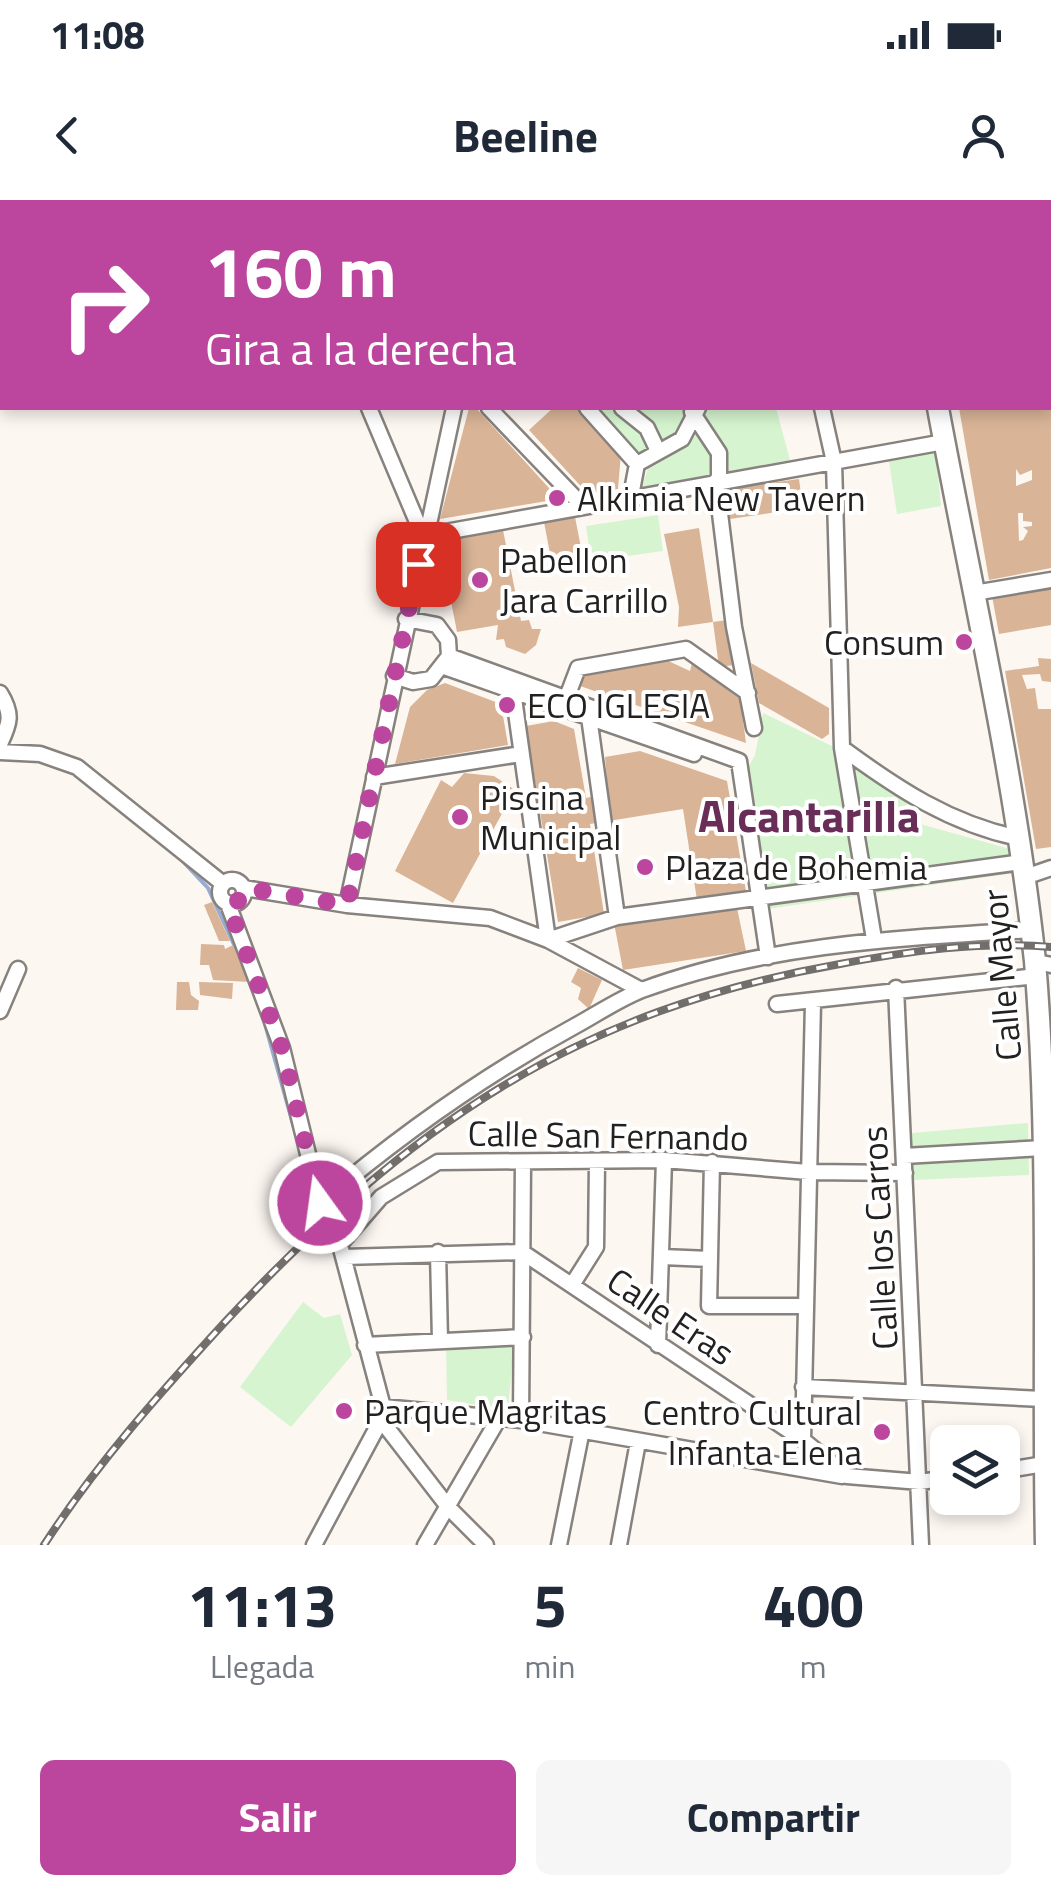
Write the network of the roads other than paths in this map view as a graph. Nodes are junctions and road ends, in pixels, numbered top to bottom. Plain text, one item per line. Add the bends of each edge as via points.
1 (370, 410) edge
2 (454, 410) edge
3 (491, 410) edge
4 (589, 410) edge
5 (624, 410) edge
6 (693, 410) edge
7 (822, 410) edge
8 (938, 410) edge
9 (944, 442) junction
10 (656, 449) junction
11 (834, 462) junction
12 (637, 464) junction
13 (717, 481) junction
14 (631, 496) junction
15 (582, 505) junction
16 (424, 536) junction
17 (1051, 580) edge
18 (974, 592) junction
19 (406, 619) junction
20 (447, 662) junction
21 (394, 676) junction
22 (513, 691) junction
23 (748, 693) junction
24 (0, 694) edge
25 (567, 697) junction
26 (589, 717) junction
27 (754, 728) dead end
28 (0, 744) edge
29 (842, 748) junction
30 (0, 752) edge
31 (521, 754) junction
32 (738, 765) junction
33 (374, 777) junction
34 (1018, 838) junction
35 (1051, 868) edge
36 (1024, 869) junction
37 (222, 883) junction
38 (864, 886) junction
39 (244, 888) junction
40 (760, 896) junction
41 (228, 904) junction
42 (347, 905) junction
43 (617, 918) junction
44 (1031, 930) junction
45 (874, 939) junction
46 (548, 940) junction
47 (768, 957) junction
48 (1041, 968) edge
49 (18, 969) dead end
50 (896, 988) junction
51 (641, 990) junction
52 (812, 1003) junction
53 (776, 1004) dead end
54 (0, 1011) edge
55 (1047, 1066) edge
56 (1044, 1148) junction
57 (904, 1156) junction
58 (664, 1160) junction
59 (523, 1162) junction
60 (596, 1162) junction
61 (712, 1162) junction
62 (1048, 1170) edge
63 (808, 1172) junction
64 (905, 1173) junction
65 (1048, 1208) edge
66 (341, 1243) junction
67 (438, 1252) junction
68 (522, 1252) junction
69 (662, 1258) junction
70 (710, 1259) junction
71 (572, 1285) junction
72 (805, 1306) junction
73 (523, 1337) junction
74 (440, 1340) junction
75 (658, 1344) junction
76 (365, 1345) junction
77 (1046, 1386) edge
78 (803, 1388) junction
79 (917, 1393) junction
80 (382, 1414) junction
81 (500, 1418) junction
82 (521, 1420) junction
83 (582, 1430) junction
84 (802, 1440) junction
85 (638, 1442) junction
86 (1046, 1455) edge
87 (1020, 1464) edge
88 (847, 1476) junction
89 (930, 1481) edge
90 (920, 1482) junction
91 (449, 1508) junction
92 (314, 1545) edge
93 (425, 1545) edge
94 (486, 1545) edge
95 (559, 1545) edge
96 (619, 1545) edge
97 (922, 1545) edge
98 (1046, 1545) edge

1 - 16 street
2 - 16 street
3 - 15 street
4 - 12 street
5 - 10 street via 647,428
6 - 10 street via 682,438
6 - 13 street via 719,453
7 - 11 street
8 - 9 main road, Calle Mayor
9 - 11 street
9 - 18 main road, Calle Mayor
10 - 12 street
11 - 13 street
11 - 29 street
12 - 14 street
13 - 14 street
13 - 23 street
14 - 15 street
15 - 16 street
16 - 19 street
17 - 18 street
18 - 34 main road, Calle Mayor
19 - 20 street via 436,625 448,640
19 - 21 street
20 - 21 street via 432,679
20 - 22 street
20 - 25 street
21 - 33 street
22 - 26 street
22 - 31 street
23 - 25 street via 686,648 578,668
23 - 27 street
24 - 28 street via 10,723
25 - 32 street
26 - 32 street
26 - 43 street
29 - 34 street via 916,802
29 - 38 street
30 - 37 street via 40,754 77,766
31 - 33 street
31 - 46 street
32 - 40 street
33 - 42 street
34 - 36 main road, Calle Mayor
35 - 36 street
36 - 38 street
36 - 44 main road, Calle Mayor
37 - 39 street via 234,880
37 - 41 street via 219,892
38 - 40 street
38 - 45 street
39 - 41 street via 240,900
39 - 42 street
40 - 43 street
40 - 47 street
41 - 51 street via 282,1048 320,1203 405,1131 523,1054
42 - 46 street via 490,918
43 - 46 street
44 - 45 street
44 - 48 main road, Calle Mayor
45 - 47 street
46 - 51 street
47 - 51 street
48 - 50 street
48 - 55 main road, Calle Mayor
49 - 54 street
50 - 52 street
50 - 57 street, Calle los Carros
52 - 53 street
52 - 63 street
55 - 56 main road, Calle Mayor
56 - 57 street
56 - 62 main road, Calle Mayor
57 - 64 street, Calle los Carros
58 - 60 street, Calle San Fernando
58 - 61 street, Calle San Fernando
58 - 69 street
59 - 60 street, Calle San Fernando
59 - 66 street, Calle San Fernando via 438,1162 381,1196
59 - 68 street
60 - 71 street via 596,1247
61 - 63 street, Calle San Fernando
61 - 70 street
62 - 65 main road, Calle Mayor
63 - 64 street, Calle San Fernando
63 - 72 street
64 - 79 street, Calle los Carros
65 - 77 main road, Calle Mayor
66 - 67 street
66 - 76 street
67 - 68 street
67 - 74 street
68 - 71 street, Calle Eras
68 - 73 street
69 - 70 street
69 - 75 street
70 - 72 street via 709,1306
71 - 75 street, Calle Eras
72 - 78 street
73 - 74 street
73 - 82 street
74 - 76 street
75 - 84 street, Calle Eras
76 - 80 street
77 - 79 street
77 - 86 main road, Calle Mayor
78 - 79 street
78 - 84 street
79 - 90 street, Calle los Carros
80 - 81 street
80 - 91 street
80 - 92 street
81 - 82 street
81 - 91 street
82 - 83 street
83 - 85 street
83 - 95 street
84 - 88 street, Calle Eras
85 - 88 street
85 - 96 street
86 - 87 street
86 - 98 main road, Calle Mayor
88 - 90 street
89 - 90 street
90 - 97 street, Calle los Carros
91 - 93 street
91 - 94 street

